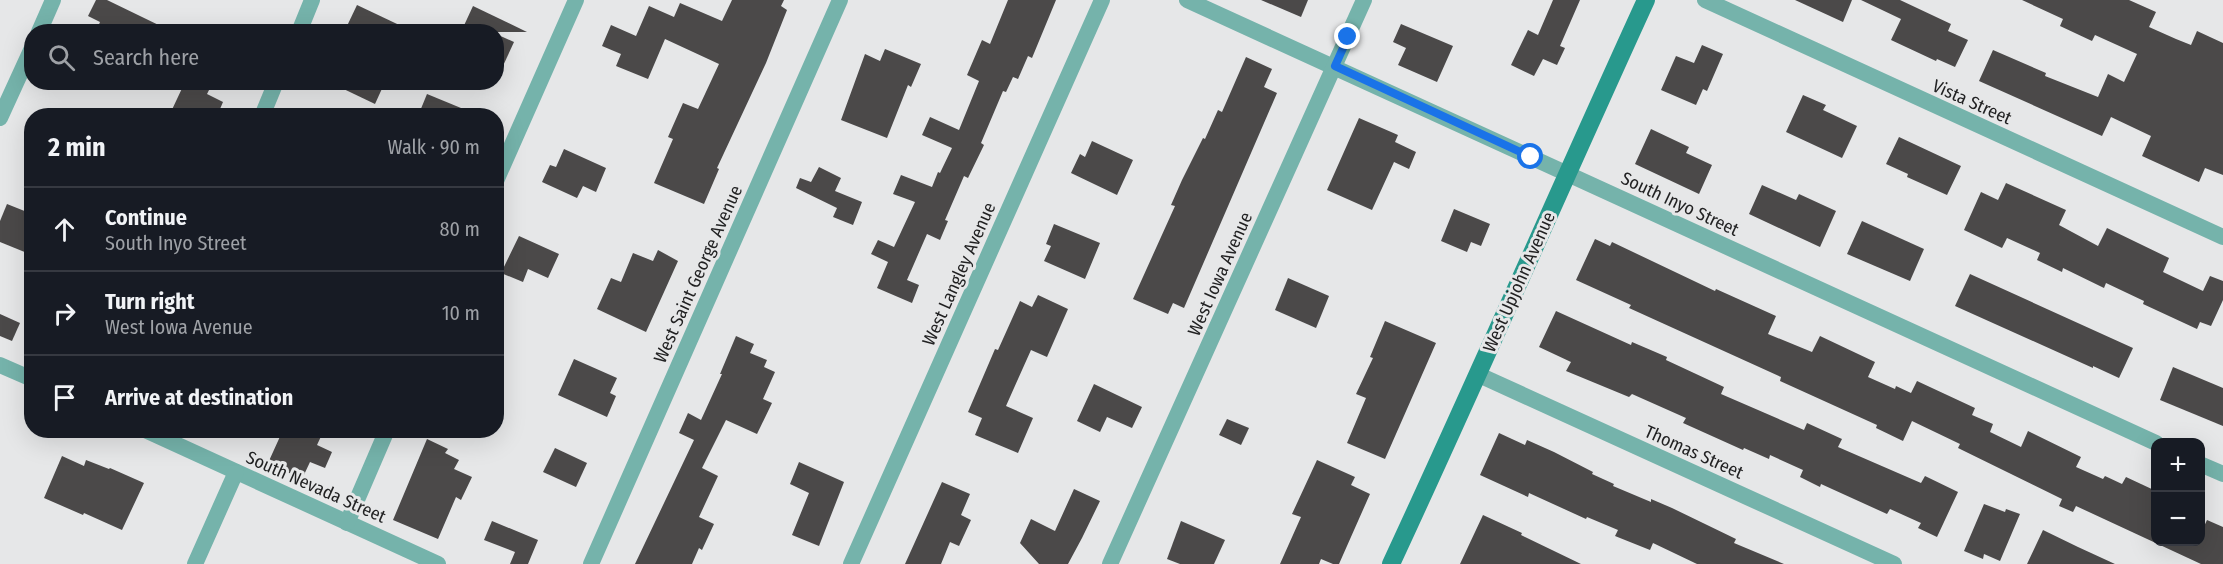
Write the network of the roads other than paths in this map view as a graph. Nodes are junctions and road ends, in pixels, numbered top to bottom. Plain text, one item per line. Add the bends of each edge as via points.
1 (53, 0) edge
2 (312, 0) edge
3 (576, 0) edge
4 (840, 0) edge
5 (1102, 0) edge
6 (1187, 0) edge
7 (1364, 0) edge
8 (1646, 0) edge
9 (1705, 0) edge
10 (42, 24) edge
11 (302, 24) edge
12 (24, 66) edge
13 (1335, 66) junction
14 (273, 90) edge
15 (265, 108) edge
16 (0, 118) edge
17 (504, 163) edge
18 (1566, 174) junction
19 (2223, 237) edge
20 (0, 364) edge
21 (24, 375) edge
22 (1479, 375) junction
23 (162, 438) edge
24 (384, 438) edge
25 (2151, 441) edge
26 (2205, 466) edge
27 (236, 472) junction
28 (2223, 474) edge
29 (347, 523) junction
30 (195, 564) edge
31 (438, 564) edge
32 (591, 564) edge
33 (851, 564) edge
34 (1110, 564) edge
35 (1391, 564) edge
36 (1894, 564) edge

1 - 10 street
2 - 11 street
3 - 17 street
4 - 32 street, West Saint George Avenue
5 - 33 street, West Langley Avenue
6 - 13 street, South Inyo Street
7 - 13 street, West Iowa Avenue
8 - 18 street, West Upjohn Avenue
9 - 19 street, Vista Street
12 - 16 street
13 - 18 street, South Inyo Street
13 - 34 street, West Iowa Avenue
14 - 15 street
18 - 22 street, West Upjohn Avenue
18 - 25 street, South Inyo Street
20 - 21 street
22 - 35 street, West Upjohn Avenue
22 - 36 street, Thomas Street
23 - 27 street, South Nevada Street
24 - 29 street
26 - 28 street
27 - 29 street, South Nevada Street
27 - 30 street
29 - 31 street, South Nevada Street

